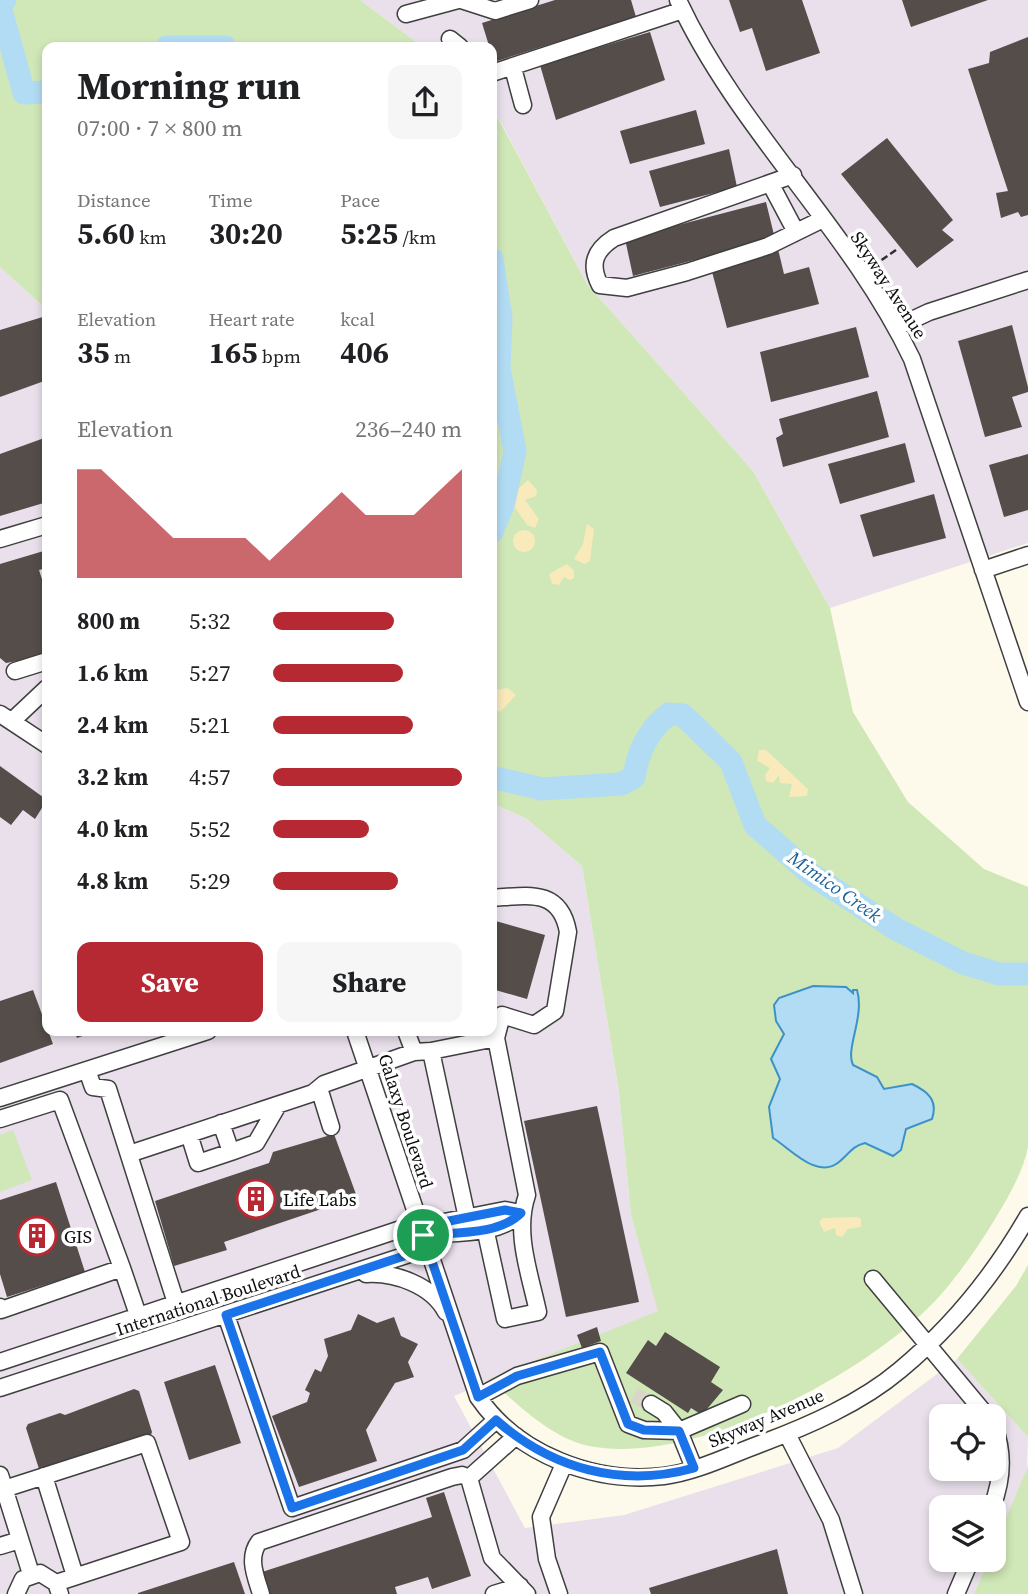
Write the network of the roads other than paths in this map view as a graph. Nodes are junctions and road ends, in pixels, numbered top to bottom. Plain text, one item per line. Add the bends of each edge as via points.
1 (459, 0) edge
2 (530, 0) edge
3 (681, 5) edge
4 (406, 14) dead end
5 (513, 68) junction
6 (497, 72) edge
7 (523, 104) dead end
8 (793, 175) junction
9 (770, 183) junction
10 (823, 219) junction
11 (796, 232) junction
12 (1028, 280) edge
13 (897, 327) junction
14 (42, 526) edge
15 (0, 539) edge
16 (1028, 555) edge
17 (983, 570) junction
18 (42, 663) edge
19 (15, 671) dead end
20 (42, 692) edge
21 (1028, 702) edge
22 (6, 718) edge
23 (42, 743) edge
24 (497, 898) edge
25 (497, 1014) edge
26 (192, 1036) edge
27 (357, 1036) edge
28 (408, 1036) edge
29 (496, 1038) joint
30 (431, 1051) junction
31 (414, 1052) junction
32 (369, 1068) junction
33 (87, 1070) junction
34 (319, 1088) junction
35 (0, 1098) edge
36 (278, 1105) junction
37 (0, 1119) edge
38 (221, 1123) junction
39 (331, 1127) dead end
40 (189, 1134) junction
41 (231, 1152) junction
42 (129, 1154) junction
43 (521, 1213) junction
44 (1028, 1216) edge
45 (467, 1218) junction
46 (485, 1228) junction
47 (427, 1235) junction
48 (122, 1268) junction
49 (353, 1274) junction
50 (873, 1279) dead end
51 (176, 1303) junction
52 (0, 1307) edge
53 (138, 1315) junction
54 (226, 1315) junction
55 (454, 1327) junction
56 (929, 1344) junction
57 (0, 1362) edge
58 (0, 1388) edge
59 (615, 1392) junction
60 (634, 1395) tunnel mouth
61 (478, 1397) junction
62 (742, 1404) dead end
63 (977, 1404) edge
64 (651, 1405) tunnel mouth
65 (496, 1420) junction
66 (679, 1431) junction
67 (787, 1434) junction
68 (516, 1436) junction
69 (564, 1464) junction
70 (694, 1468) junction
71 (44, 1476) junction
72 (469, 1478) junction
73 (2, 1482) edge
74 (20, 1540) junction
75 (0, 1546) edge
76 (965, 1572) edge
77 (31, 1574) junction
78 (75, 1576) junction
79 (58, 1588) edge
80 (523, 1590) edge
81 (16, 1594) edge
82 (261, 1594) edge
83 (495, 1594) edge
84 (559, 1594) edge
85 (855, 1594) edge
86 (956, 1594) edge

1 - 2 street via 495,10
1 - 4 street
3 - 5 street
3 - 8 street, Skyway Avenue via 730,93
5 - 6 street
5 - 7 street
8 - 9 street
8 - 10 street, Skyway Avenue
9 - 11 street
9 - 11 street via 614,238 596,254 593,265 600,285 627,288 768,246
10 - 11 street
10 - 13 street, Skyway Avenue
12 - 13 street
13 - 17 street, Skyway Avenue
14 - 15 street
16 - 17 street
17 - 21 street, Skyway Avenue
18 - 19 street
20 - 22 street
22 - 23 street
24 - 25 street via 527,895 554,902 566,919 568,932 555,1011 534,1025
26 - 33 street
27 - 32 street, Galaxy Boulevard
28 - 31 street
29 - 30 street
29 - 43 street via 527,1195
30 - 31 street
30 - 45 street
31 - 32 street
32 - 34 street
32 - 47 street, Galaxy Boulevard
33 - 35 street
33 - 42 street via 93,1087 108,1089
34 - 36 street
34 - 39 street
36 - 38 street
36 - 41 street via 256,1143
37 - 48 street via 60,1100
38 - 40 street
38 - 41 street
40 - 41 street via 198,1163
40 - 42 street
42 - 51 street
43 - 45 street via 505,1210
43 - 46 street via 511,1223
43 - 46 street via 538,1312 505,1319
44 - 56 street, Skyway Avenue via 991,1275
45 - 47 street via 444,1222
46 - 47 street
47 - 49 street, International Boulevard
47 - 51 street, International Boulevard
47 - 55 street, Skyway Avenue
48 - 52 street
48 - 53 street
49 - 54 street, International Boulevard
49 - 55 street via 400,1277 419,1286 443,1305
50 - 56 street
51 - 53 street, International Boulevard
53 - 57 street, International Boulevard
54 - 58 street, International Boulevard
54 - 65 street via 292,1508 463,1450
55 - 61 street, Skyway Avenue
56 - 63 street
56 - 67 street, Skyway Avenue via 899,1372 858,1399
59 - 60 street
59 - 61 street via 600,1352 517,1376
59 - 66 street via 628,1424 644,1430
61 - 65 street, Skyway Avenue
62 - 66 street
64 - 66 street via 664,1412
65 - 68 street, Skyway Avenue
66 - 70 street
67 - 70 street, Skyway Avenue
67 - 85 street via 831,1520
68 - 69 street, Skyway Avenue
68 - 72 street
69 - 70 street, Skyway Avenue via 598,1473 639,1476 665,1476
69 - 84 street via 541,1517 547,1559
71 - 73 street
71 - 78 street
71 - 78 street via 147,1443 181,1542
72 - 80 street via 492,1558
72 - 82 street via 452,1477 258,1542 252,1560
73 - 74 street
74 - 75 street
74 - 77 street
76 - 86 street
77 - 79 street via 50,1576
77 - 81 street via 18,1584
78 - 79 street
80 - 83 street

